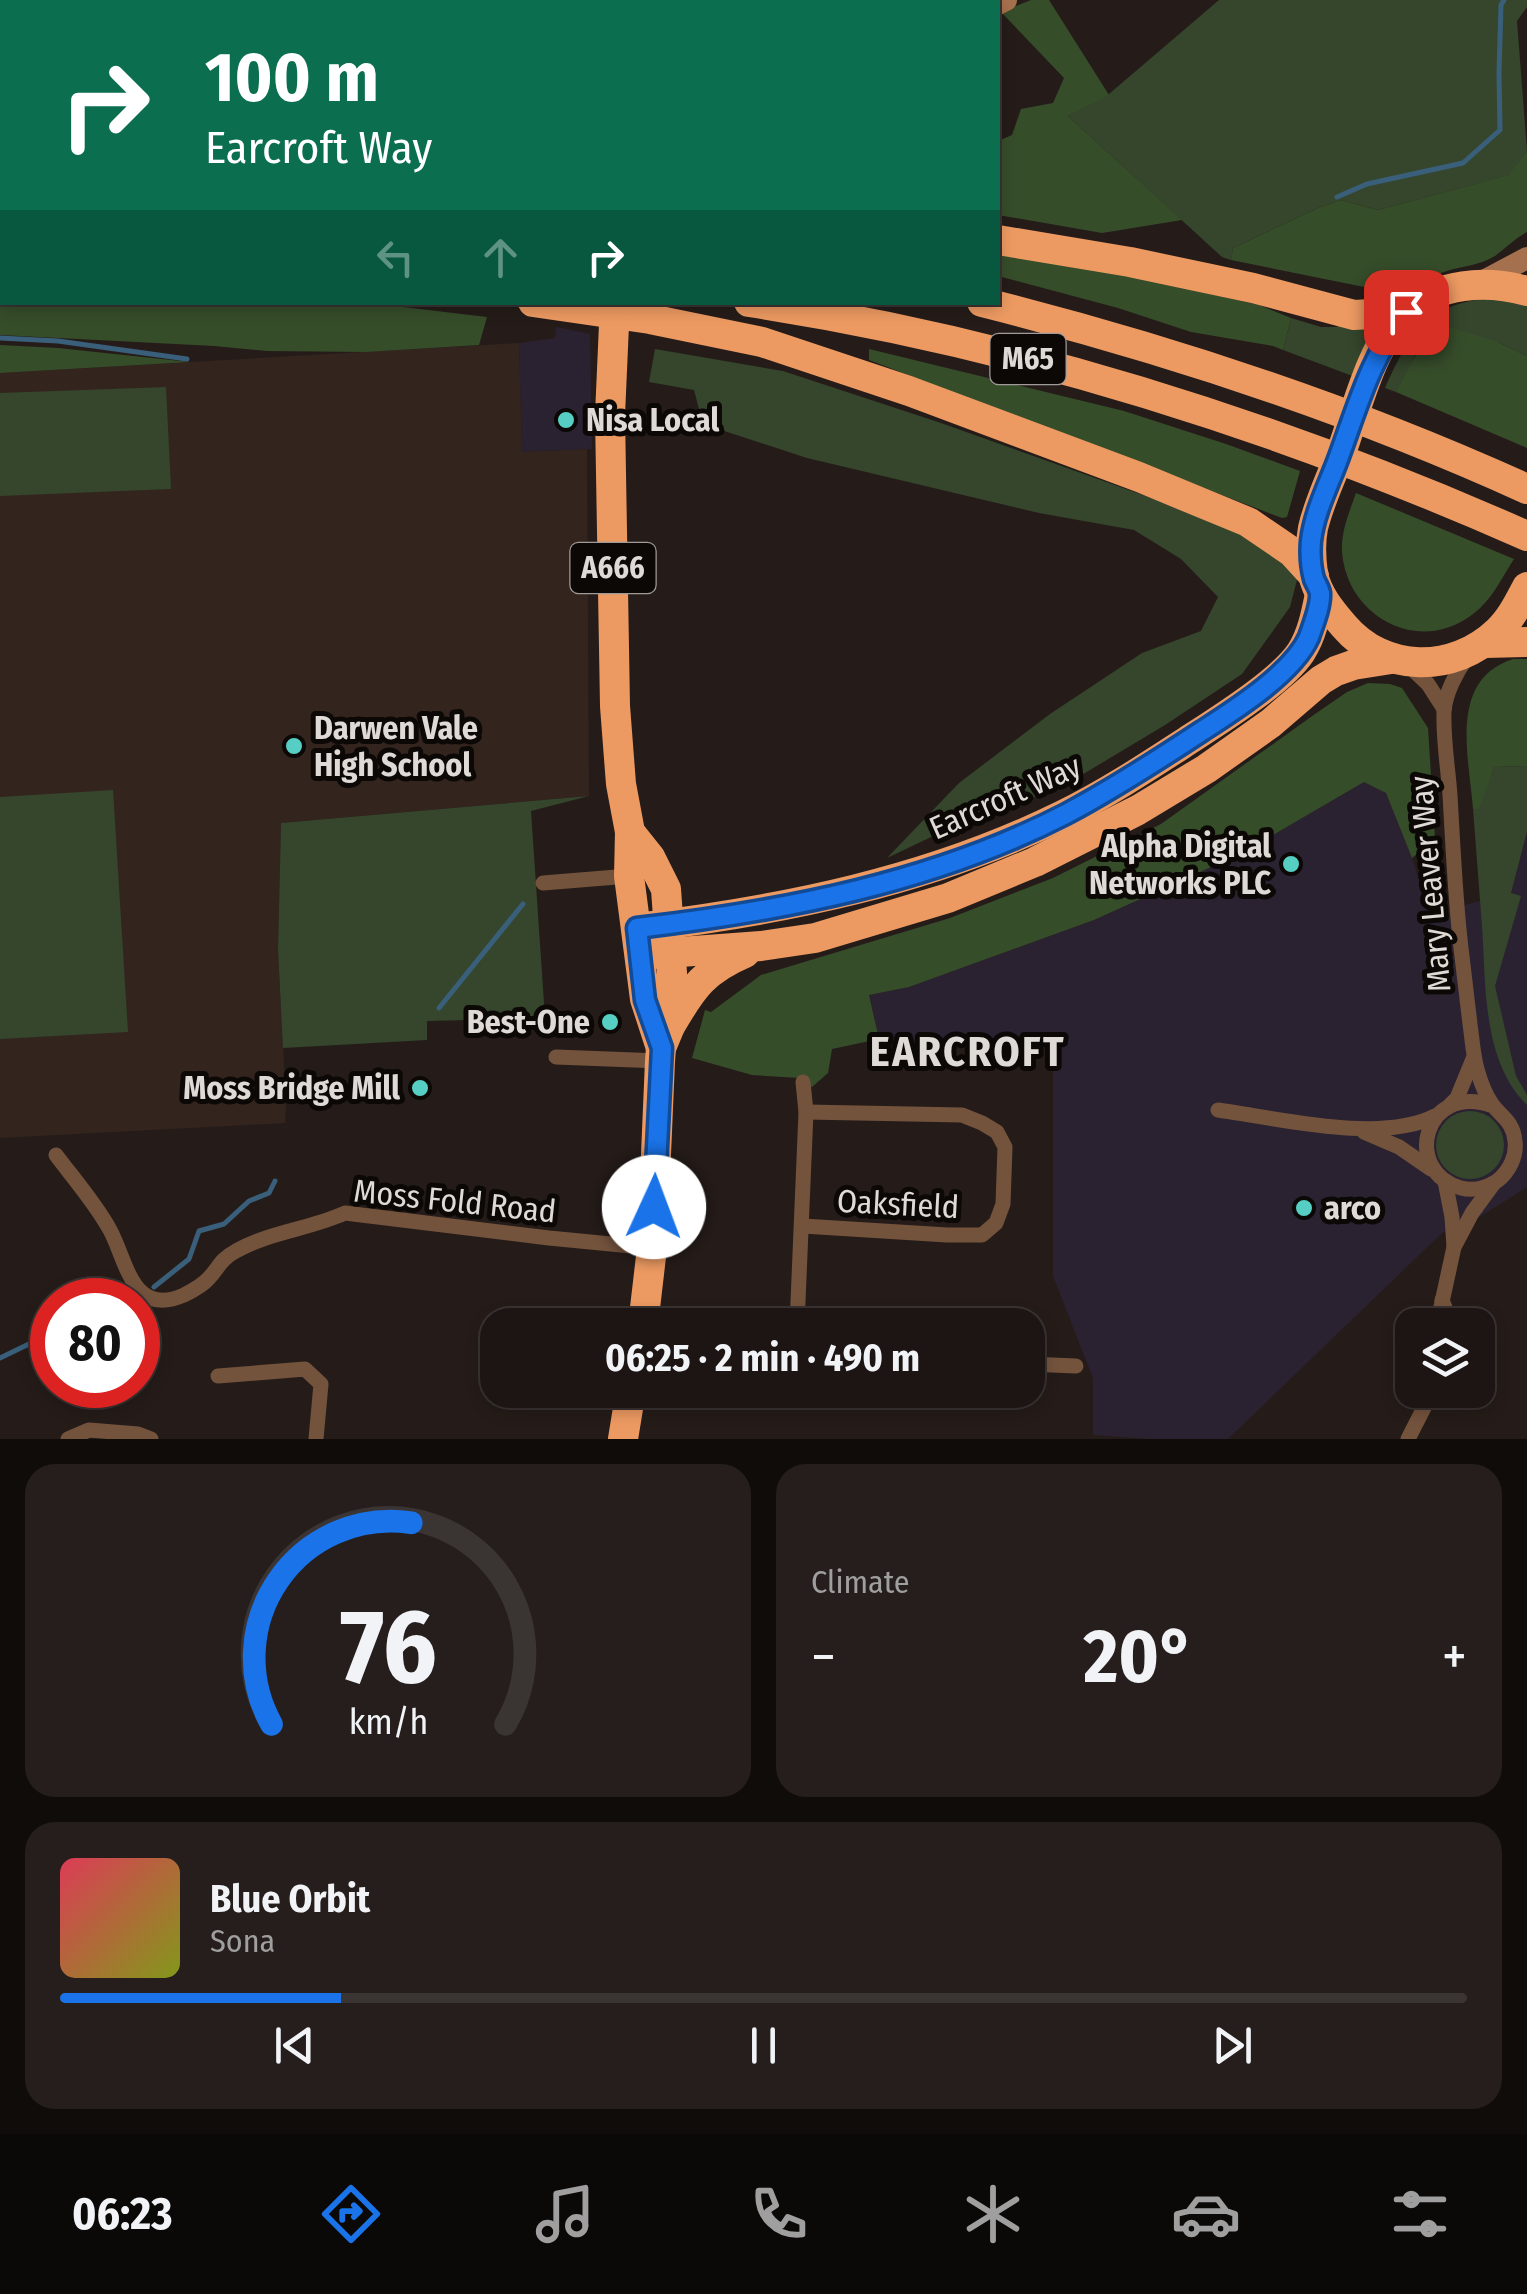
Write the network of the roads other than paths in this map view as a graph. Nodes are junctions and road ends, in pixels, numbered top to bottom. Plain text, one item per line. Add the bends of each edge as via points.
1 (1000, 240) edge
2 (1527, 258) edge
3 (1480, 283) junction
4 (1527, 290) edge
5 (555, 305) edge
6 (615, 305) edge
7 (767, 305) edge
8 (994, 305) edge
9 (1406, 312) junction
10 (1527, 488) edge
11 (1520, 533) edge
12 (1317, 586) junction
13 (1527, 586) edge
14 (1527, 642) edge
15 (1479, 646) junction
16 (1398, 661) junction
17 (1444, 708) junction
18 (630, 832) junction
19 (629, 876) junction
20 (543, 883) dead end
21 (666, 889) junction
22 (716, 919) junction
23 (654, 940) junction
24 (761, 946) junction
25 (664, 1044) junction
26 (1474, 1055) junction
27 (556, 1058) dead end
28 (803, 1082) dead end
29 (1218, 1110) dead end
30 (1444, 1110) junction
31 (1498, 1110) junction
32 (806, 1112) junction
33 (1355, 1129) junction
34 (1527, 1132) edge
35 (56, 1155) dead end
36 (1527, 1170) edge
37 (1443, 1179) junction
38 (1498, 1180) junction
39 (803, 1226) junction
40 (1454, 1247) junction
41 (652, 1248) junction
42 (1442, 1300) junction
43 (645, 1308) edge
44 (798, 1308) edge
45 (1440, 1308) edge
46 (1445, 1308) edge
47 (1045, 1365) edge
48 (1076, 1366) dead end
49 (218, 1376) dead end
50 (628, 1408) edge
51 (1423, 1408) edge
52 (68, 1439) edge
53 (151, 1439) edge
54 (316, 1439) edge
55 (622, 1439) edge
56 (1408, 1439) edge

1 - 9 highway via 1218,280 1354,316
2 - 3 street
3 - 4 highway
3 - 9 highway via 1440,292
5 - 12 highway, M65 via 762,342 1140,476 1276,539
6 - 18 highway, A666 via 615,706
7 - 11 highway, M65 via 1001,352 1160,396 1300,443
8 - 10 highway, M65 via 1189,358 1381,426
9 - 12 highway, Earcroft Way via 1377,356 1318,512 1310,546
12 - 16 highway via 1351,635
12 - 22 highway, Earcroft Way via 1314,620 1301,652 1278,676 1064,815 920,872
13 - 15 highway via 1502,628
14 - 15 highway, Earcroft Way
15 - 16 highway, Earcroft Way via 1451,659
15 - 17 street, Mary Leaver Way via 1457,672
16 - 17 street via 1423,678
16 - 24 highway, Earcroft Way via 1336,671 1206,769 1035,862 948,898 814,938
17 - 26 street, Mary Leaver Way
18 - 19 highway, A666
18 - 21 highway, A666
19 - 20 street
19 - 23 highway, A666
21 - 22 highway
21 - 23 highway, A666
22 - 23 highway, Earcroft Way
23 - 24 highway, Earcroft Way
23 - 25 highway, A666 via 645,1000
24 - 25 highway via 702,977
25 - 27 street
25 - 41 highway, A666
26 - 30 street
26 - 31 street, Mary Leaver Way
28 - 32 street
29 - 33 street
30 - 31 street via 1464,1101
30 - 33 street via 1406,1126
30 - 37 street via 1426,1140
31 - 34 street
31 - 38 street via 1515,1138 1511,1165
32 - 39 street
32 - 39 street, Oaksfield via 962,1115 997,1132 1006,1146 1004,1204 982,1234
33 - 37 street via 1399,1147
35 - 41 street, Moss Fold Road via 110,1230 133,1285 150,1298 185,1294 238,1250 345,1212
36 - 38 street
37 - 38 street via 1469,1190
37 - 40 street
38 - 40 street
39 - 44 street
40 - 42 street
41 - 43 highway, A666
42 - 45 street
42 - 46 street
47 - 48 street
49 - 54 street via 305,1369 321,1384
50 - 55 highway
51 - 56 street
52 - 53 street via 90,1430

